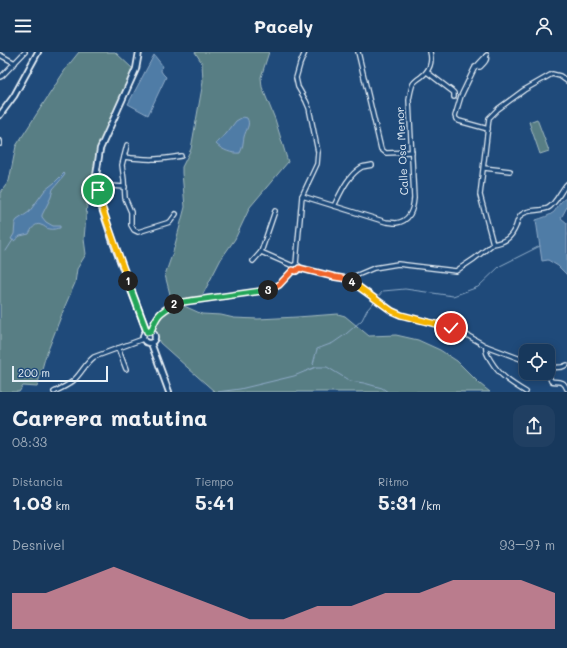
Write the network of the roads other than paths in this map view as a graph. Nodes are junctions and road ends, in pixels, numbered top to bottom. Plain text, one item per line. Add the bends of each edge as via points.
1 (25, 52) edge
2 (38, 52) edge
3 (140, 52) edge
4 (305, 52) edge
5 (358, 52) edge
6 (430, 52) edge
7 (0, 55) edge
8 (487, 55) dead end
9 (15, 63) junction
10 (426, 72) junction
11 (0, 77) edge
12 (567, 81) edge
13 (454, 97) dead end
14 (0, 115) edge
15 (488, 129) junction
16 (127, 145) dead end
17 (412, 152) junction
18 (180, 156) dead end
19 (124, 157) junction
20 (372, 165) dead end
21 (484, 168) junction
22 (510, 171) dead end
23 (97, 184) junction
24 (567, 184) edge
25 (110, 186) junction
26 (125, 187) junction
27 (98, 190) junction
28 (302, 196) junction
29 (334, 206) junction
30 (275, 211) dead end
31 (176, 214) dead end
32 (493, 244) junction
33 (261, 252) junction
34 (253, 261) dead end
35 (294, 267) junction
36 (299, 268) junction
37 (348, 279) junction
38 (149, 331) junction
39 (143, 339) junction
40 (151, 344) junction
41 (486, 346) junction
42 (118, 348) junction
43 (519, 358) edge
44 (567, 365) edge
45 (555, 368) edge
46 (126, 369) dead end
47 (550, 380) edge
48 (567, 389) edge
49 (54, 392) edge
50 (169, 392) edge
51 (526, 392) edge

1 - 9 street
2 - 14 street via 14,96
3 - 23 street via 136,69 100,149
4 - 28 street via 296,78 298,88 309,108 318,152 317,164
5 - 17 street via 381,149 386,153
6 - 10 street, Calle Osa Menor via 430,69
7 - 9 street
8 - 15 street via 475,67 461,96 455,116 459,121
9 - 11 street
10 - 13 street via 452,91
10 - 17 street, Calle Osa Menor via 414,83 409,100
12 - 15 street via 552,74 524,90 489,118
15 - 21 street
16 - 19 street
17 - 29 street, Calle Osa Menor via 414,198 413,210 407,218 397,223 386,222
18 - 19 street via 162,159
19 - 26 street via 122,165
20 - 29 street via 363,166 353,175
21 - 22 street
21 - 32 street via 480,195
23 - 25 street via 109,183
23 - 27 street
24 - 32 street via 549,207 524,213 510,237
25 - 26 street
25 - 27 street via 109,189
26 - 31 street via 125,198 134,230 138,232 170,222
27 - 38 street via 114,242
28 - 29 street, Calle Osa Menor
28 - 35 street
30 - 33 street
32 - 37 street via 456,271 398,264 374,268
33 - 34 street
33 - 35 street
35 - 36 street via 298,265
35 - 36 street via 296,271
35 - 38 street via 279,285 270,290 176,303 160,312
36 - 37 street
37 - 41 street via 392,311 451,328
38 - 39 street via 144,334
38 - 40 street via 153,332 155,337
39 - 40 street
39 - 42 street
40 - 50 street
41 - 43 street
41 - 51 street via 485,351 499,373 508,382
42 - 46 street
42 - 49 street via 89,360 75,380
44 - 45 street
47 - 48 street via 565,384

